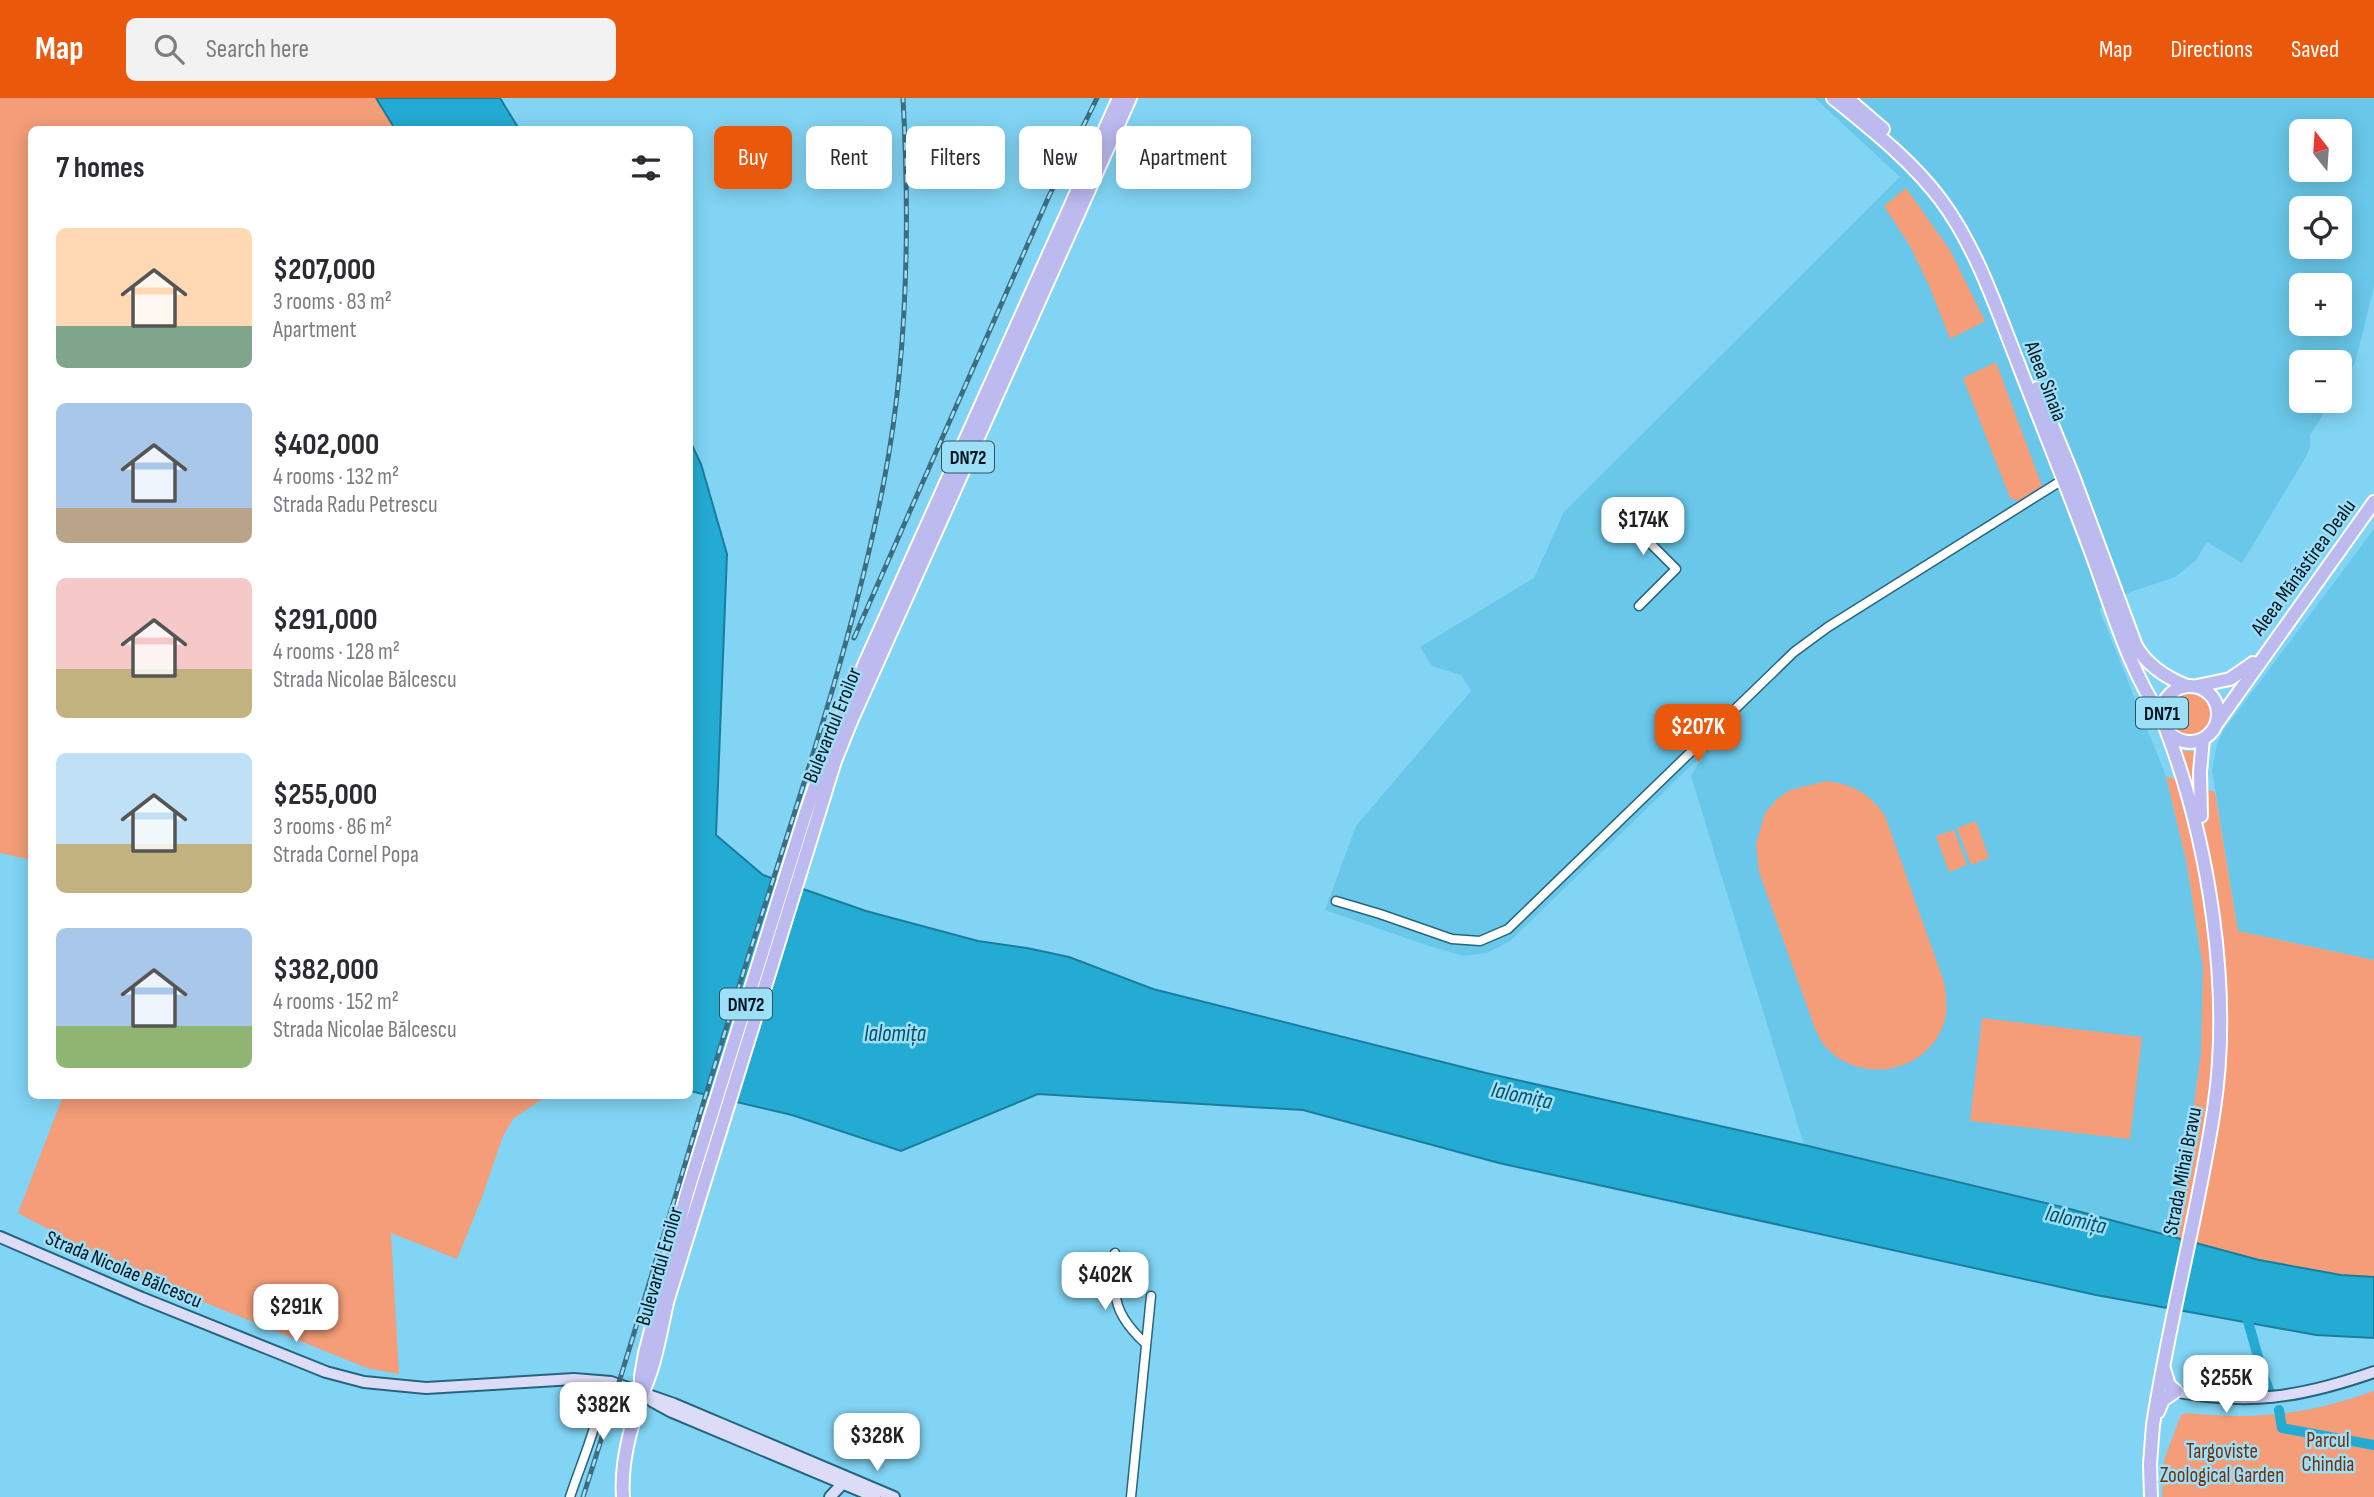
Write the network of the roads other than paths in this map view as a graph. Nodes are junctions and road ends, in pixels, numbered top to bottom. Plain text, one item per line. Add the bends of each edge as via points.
1 (1119, 98) edge
2 (1130, 98) edge
3 (1833, 98) edge
4 (1847, 98) edge
5 (2064, 479) junction
6 (2374, 502) edge
7 (1615, 508) dead end
8 (1639, 606) dead end
9 (2264, 654) junction
10 (2190, 686) junction
11 (2217, 723) junction
12 (2164, 724) junction
13 (2203, 739) junction
14 (810, 818) junction
15 (2202, 851) junction
16 (1336, 901) dead end
17 (0, 1237) edge
18 (1115, 1253) dead end
19 (1151, 1296) dead end
20 (1146, 1344) junction
21 (2163, 1365) junction
22 (2374, 1372) edge
23 (603, 1381) junction
24 (2159, 1388) junction
25 (2176, 1391) junction
26 (641, 1392) junction
27 (2153, 1426) junction
28 (845, 1480) junction
29 (570, 1497) edge
30 (623, 1497) edge
31 (830, 1497) edge
32 (875, 1497) edge
33 (894, 1497) edge
34 (1131, 1497) edge
35 (2151, 1497) edge

1 - 14 main road, Bulevardul Eroilor / DN72 via 865,663 825,758
2 - 14 main road, Bulevardul Eroilor / DN72
3 - 5 main road, Aleea Sinaia via 1919,175 1959,229 1983,275
4 - 10 main road, Aleea Sinaia / DN71 via 1936,182 1974,239 2073,476 2133,638 2141,654 2168,677
5 - 12 main road, Aleea Sinaia via 2122,638
5 - 16 street via 1794,652 1508,929 1480,941 1452,939
6 - 9 main road, Aleea Mănăstirea Dealu
7 - 8 street via 1675,569
9 - 10 main road, Aleea Mănăstirea Dealu via 2230,679
9 - 11 main road, Aleea Mănăstirea Dealu
10 - 11 main road, Aleea Sinaia / DN71 via 2214,699
10 - 12 main road, DN71 via 2178,689 2165,701
11 - 13 main road, DN71
12 - 13 main road, DN71 via 2179,740
12 - 15 main road, Strada Mihai Bravu via 2187,786
13 - 15 main road, Strada Mihai Bravu via 2199,786
14 - 26 main road, Bulevardul Eroilor / DN72 via 645,1353
15 - 21 main road, Strada Mihai Bravu via 2215,944 2219,1021 2214,1107
17 - 23 main road, Strada Nicolae Bălcescu via 292,1359 364,1382 426,1388
18 - 20 street via 1119,1261 1116,1300
19 - 20 street
20 - 34 street
21 - 24 main road, Strada Mihai Bravu
21 - 25 main road via 2166,1379
22 - 25 main road via 2273,1398 2222,1399
23 - 26 main road, Strada Nicolae Bălcescu
23 - 29 street via 596,1421
24 - 25 main road
24 - 27 main road, Strada Mihai Bravu
25 - 27 main road via 2163,1400
26 - 28 main road
26 - 28 main road via 671,1412
26 - 30 main road, Bulevardul Eroilor / DN72 via 624,1467
27 - 35 main road, Strada Mihai Bravu
28 - 31 main road
28 - 32 main road
28 - 33 main road

